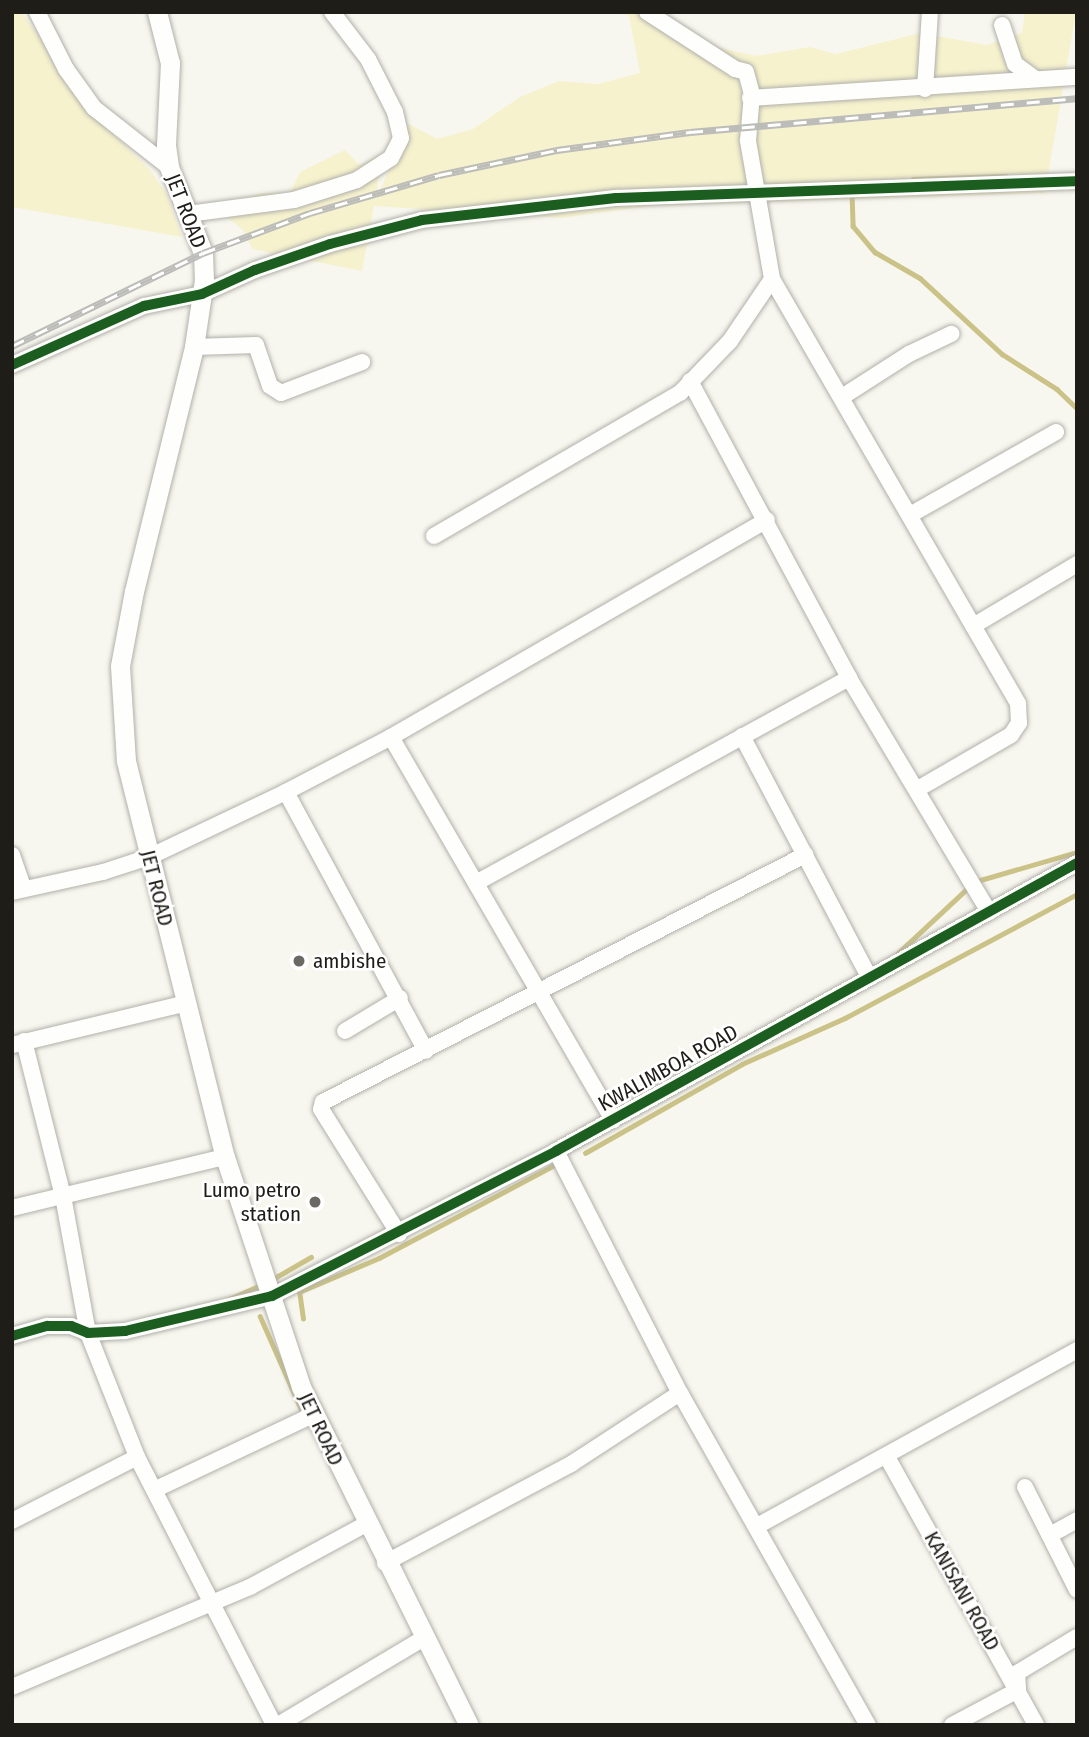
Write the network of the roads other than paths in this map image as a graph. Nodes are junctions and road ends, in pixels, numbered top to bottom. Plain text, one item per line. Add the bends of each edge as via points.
1 (37, 12) edge
2 (157, 12) edge
3 (332, 12) edge
4 (648, 12) edge
5 (930, 12) edge
6 (1002, 25) dead end
7 (1077, 76) edge
8 (1034, 78) junction
9 (925, 89) junction
10 (750, 98) junction
11 (169, 167) junction
12 (1077, 181) edge
13 (755, 196) junction
14 (188, 214) junction
15 (772, 279) junction
16 (202, 294) junction
17 (951, 334) dead end
18 (194, 347) junction
19 (362, 362) dead end
20 (12, 365) edge
21 (690, 381) junction
22 (842, 397) junction
23 (1056, 432) dead end
24 (910, 515) junction
25 (767, 520) junction
26 (434, 536) dead end
27 (1077, 564) edge
28 (974, 626) junction
29 (849, 678) junction
30 (741, 736) junction
31 (391, 737) junction
32 (918, 789) junction
33 (286, 792) junction
34 (12, 855) edge
35 (805, 855) junction
36 (149, 857) junction
37 (1077, 863) edge
38 (476, 883) junction
39 (18, 890) edge
40 (989, 912) junction
41 (869, 977) junction
42 (541, 994) junction
43 (400, 998) junction
44 (187, 1003) junction
45 (345, 1031) dead end
46 (18, 1043) edge
47 (426, 1051) junction
48 (613, 1120) junction
49 (556, 1151) junction
50 (225, 1157) junction
51 (63, 1196) junction
52 (12, 1208) edge
53 (399, 1234) junction
54 (272, 1296) junction
55 (88, 1333) junction
56 (12, 1336) edge
57 (1077, 1350) edge
58 (680, 1393) junction
59 (312, 1410) junction
60 (137, 1457) junction
61 (887, 1457) junction
62 (1025, 1487) dead end
63 (154, 1490) junction
64 (1077, 1520) edge
65 (12, 1521) edge
66 (366, 1524) junction
67 (759, 1525) junction
68 (1050, 1535) junction
69 (385, 1563) junction
70 (1077, 1590) edge
71 (213, 1603) junction
72 (1077, 1637) edge
73 (424, 1638) junction
74 (12, 1687) edge
75 (1018, 1690) junction
76 (276, 1725) edge
77 (469, 1725) edge
78 (868, 1725) edge
79 (952, 1725) edge
80 (1036, 1725) edge

1 - 11 street via 66,69 94,108
2 - 11 main road, JET ROAD via 170,63
3 - 14 street via 368,59 395,112 401,138 391,158 357,180 294,200
4 - 10 street via 746,72
5 - 9 street
6 - 8 street via 1015,64
7 - 8 street
8 - 9 street
9 - 10 street
10 - 13 street via 748,141
11 - 14 main road, JET ROAD
12 - 13 street
13 - 15 street
13 - 16 street via 616,198 422,220 254,270
14 - 16 main road, JET ROAD via 203,253
15 - 21 street via 744,314 730,341
15 - 22 street
16 - 18 main road, JET ROAD
16 - 20 street via 182,295 98,323
17 - 22 street via 909,354
18 - 19 street via 256,345 270,386 281,393
18 - 36 main road, JET ROAD via 120,666 126,761
21 - 25 street
21 - 26 street via 664,403
22 - 24 street
23 - 24 street
24 - 28 street
25 - 29 street
25 - 31 street
27 - 28 street
28 - 32 street via 1018,704 1019,723 1011,735
29 - 30 street
29 - 32 street
30 - 35 street
30 - 38 street
31 - 33 street
31 - 38 street
32 - 40 street
33 - 36 street
33 - 43 street
34 - 39 street
35 - 41 street
35 - 42 street
36 - 39 street
36 - 44 main road, JET ROAD
37 - 40 street, KWALIMBOA ROAD
38 - 42 street
40 - 41 street, KWALIMBOA ROAD
41 - 48 street, KWALIMBOA ROAD
42 - 47 street
42 - 48 street
43 - 45 street
43 - 47 street
44 - 46 street
44 - 50 main road, JET ROAD
46 - 51 street
47 - 53 street via 361,1081 320,1107
48 - 49 street, KWALIMBOA ROAD
49 - 53 street, KWALIMBOA ROAD
49 - 58 street
50 - 51 street
50 - 54 main road, JET ROAD
51 - 52 street
51 - 55 street
53 - 54 street, KWALIMBOA ROAD
54 - 55 street, KWALIMBOA ROAD via 125,1331
54 - 59 main road, JET ROAD
55 - 56 street, KWALIMBOA ROAD via 71,1326 48,1326
55 - 60 street
57 - 61 street
58 - 67 street
58 - 69 street via 571,1464
59 - 63 street via 306,1418
59 - 66 main road, JET ROAD
60 - 63 street
60 - 65 street
61 - 67 street
61 - 75 street, KANISANI ROAD
62 - 68 street
63 - 71 street
64 - 68 street
66 - 69 main road, JET ROAD
66 - 71 street
67 - 78 street
68 - 70 street
69 - 73 main road, JET ROAD
71 - 74 street
71 - 76 street
72 - 75 street via 1017,1673
73 - 76 street
73 - 77 main road, JET ROAD
75 - 79 street
75 - 80 street, KANISANI ROAD

